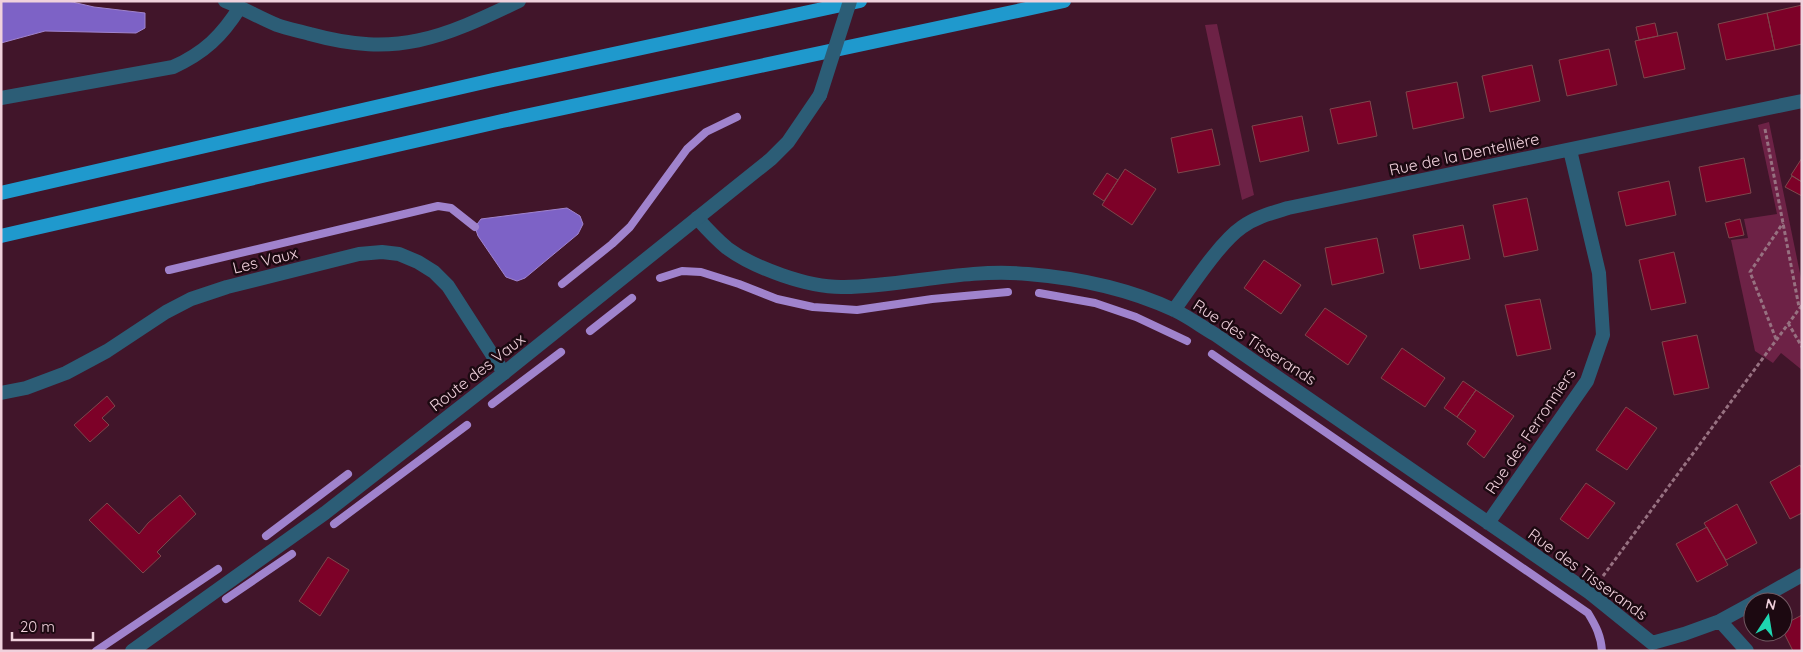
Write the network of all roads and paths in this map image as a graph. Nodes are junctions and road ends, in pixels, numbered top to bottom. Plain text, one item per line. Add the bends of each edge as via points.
1 (225, 1) edge
2 (519, 1) edge
3 (850, 1) edge
4 (860, 1) edge
5 (1064, 1) edge
6 (240, 7) junction
7 (1, 98) edge
8 (1802, 101) edge
9 (1761, 109) junction
10 (1570, 150) junction
11 (1, 193) edge
12 (697, 218) junction
13 (1783, 224) junction
14 (1, 236) edge
15 (1801, 306) edge
16 (1174, 310) junction
17 (1788, 323) junction
18 (1776, 339) junction
19 (1802, 347) edge
20 (504, 373) junction
21 (1, 393) edge
22 (1488, 523) junction
23 (1802, 575) edge
24 (1772, 592) edge
25 (1590, 593) junction
26 (1743, 608) edge
27 (1720, 622) junction
28 (1649, 647) edge
29 (132, 651) edge
30 (1747, 651) edge

1 - 6 street
2 - 6 street via 440,36 408,44 380,46 320,37 278,25
3 - 12 street, Route des Vaux, bridge via 820,95 788,142
4 - 11 highway via 493,80
5 - 14 highway via 502,121
6 - 7 street via 214,42 173,67
8 - 9 street, Rue de la Dentellière
9 - 10 street, Rue de la Dentellière
9 - 13 path
10 - 16 street, Rue de la Dentellière via 1288,208 1263,216 1241,227 1223,245
10 - 22 street, Rue des Ferronniers via 1599,273 1602,335 1587,381
12 - 16 street, Rue des Tisserands via 727,247 750,262 808,282 841,287 980,272 1028,274 1081,281 1127,292
12 - 20 street, Route des Vaux
13 - 15 path
13 - 18 path via 1750,272
15 - 17 path
16 - 22 street, Rue des Tisserands via 1216,335
17 - 18 path
17 - 19 path
18 - 25 path
20 - 21 street, Les Vaux via 448,286 434,272 399,254 382,252 350,256 191,299 66,373 26,388
20 - 29 street, Route des Vaux via 325,513
22 - 25 street, Rue des Tisserands
23 - 24 street
25 - 28 street, Rue des Tisserands
26 - 27 street
27 - 28 street
27 - 30 street

